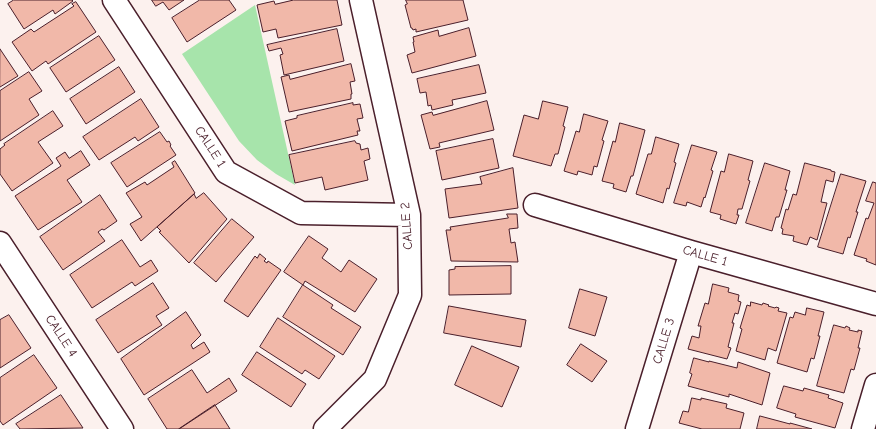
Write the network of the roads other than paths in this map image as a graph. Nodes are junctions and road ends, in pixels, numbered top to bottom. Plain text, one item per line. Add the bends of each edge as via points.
1 (114, 0) edge
2 (361, 0) edge
3 (534, 205) dead end
4 (409, 215) junction
5 (0, 243) edge
6 (691, 252) junction
7 (876, 304) edge
8 (876, 385) edge
9 (122, 429) edge
10 (325, 429) edge
11 (637, 429) edge
12 (863, 429) edge

1 - 4 street, CALLE 1 via 226,172 301,213
2 - 4 street, CALLE 2
3 - 6 street, CALLE 1
4 - 10 street, CALLE 2 via 410,295 375,379
5 - 9 street, CALLE 4
6 - 7 street, CALLE 1
6 - 11 street, CALLE 3
8 - 12 street

